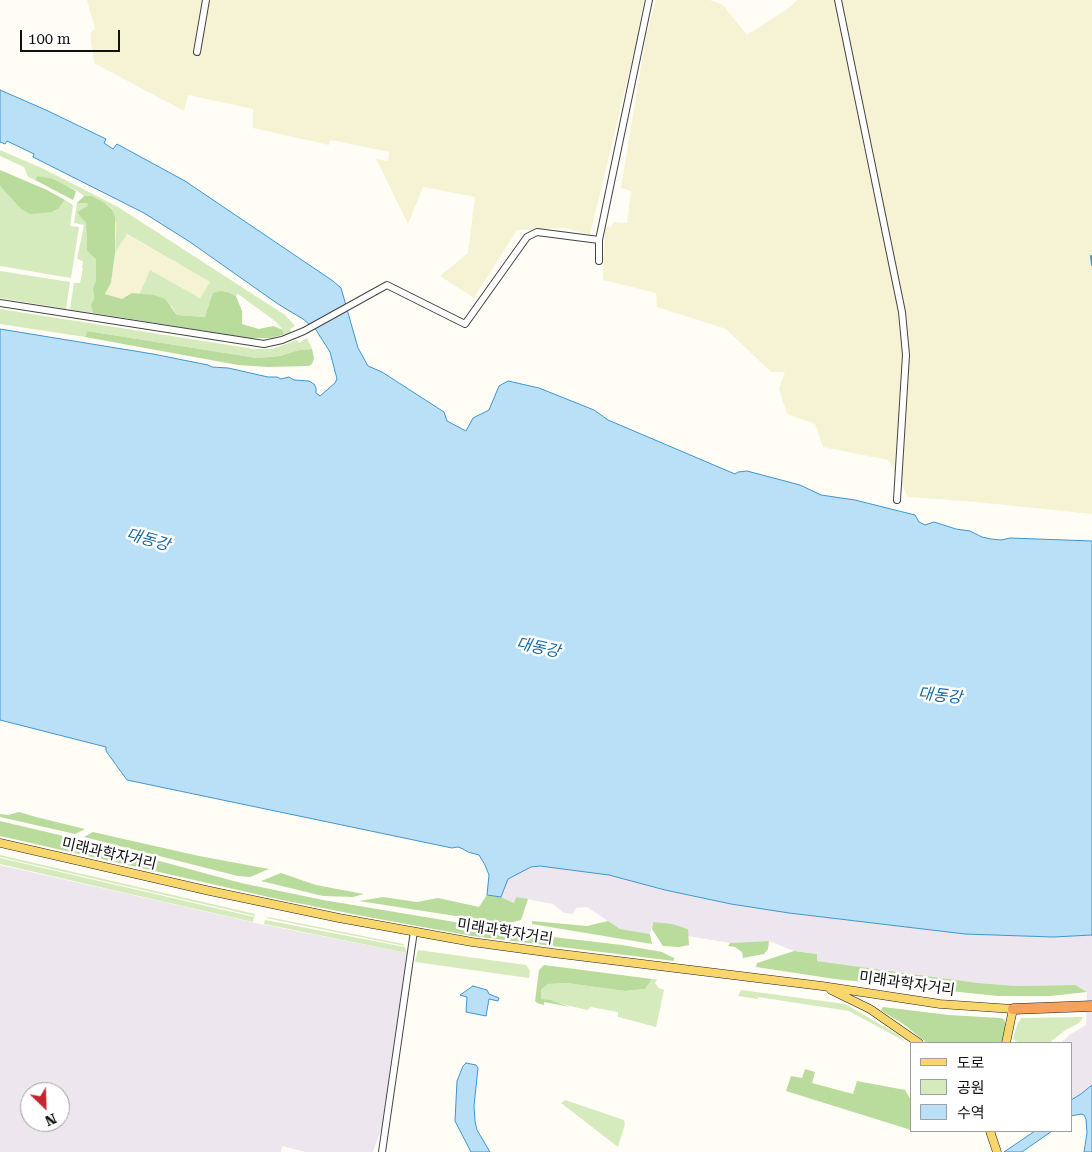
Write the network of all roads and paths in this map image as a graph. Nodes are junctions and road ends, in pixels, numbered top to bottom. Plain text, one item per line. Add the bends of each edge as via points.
1 (206, 0) edge
2 (649, 0) edge
3 (838, 0) edge
4 (197, 52) dead end
5 (598, 240) junction
6 (598, 261) dead end
7 (0, 303) edge
8 (897, 500) dead end
9 (0, 843) edge
10 (414, 931) junction
11 (822, 986) junction
12 (1092, 1006) edge
13 (1013, 1009) junction
14 (918, 1042) edge
15 (1006, 1042) edge
16 (990, 1132) edge
17 (996, 1151) edge
18 (382, 1152) edge

1 - 4 street
2 - 5 street
3 - 8 street via 903,321 906,355
5 - 6 street
5 - 7 street via 537,232 527,237 464,324 387,285 304,331 264,344
9 - 10 main road, 미래과학자거리 via 219,893
10 - 11 main road, 미래과학자거리 via 553,953
10 - 18 street
11 - 13 main road, 미래과학자거리 via 940,1004
11 - 14 main road via 870,1009
12 - 13 highway
13 - 15 main road
16 - 17 main road

